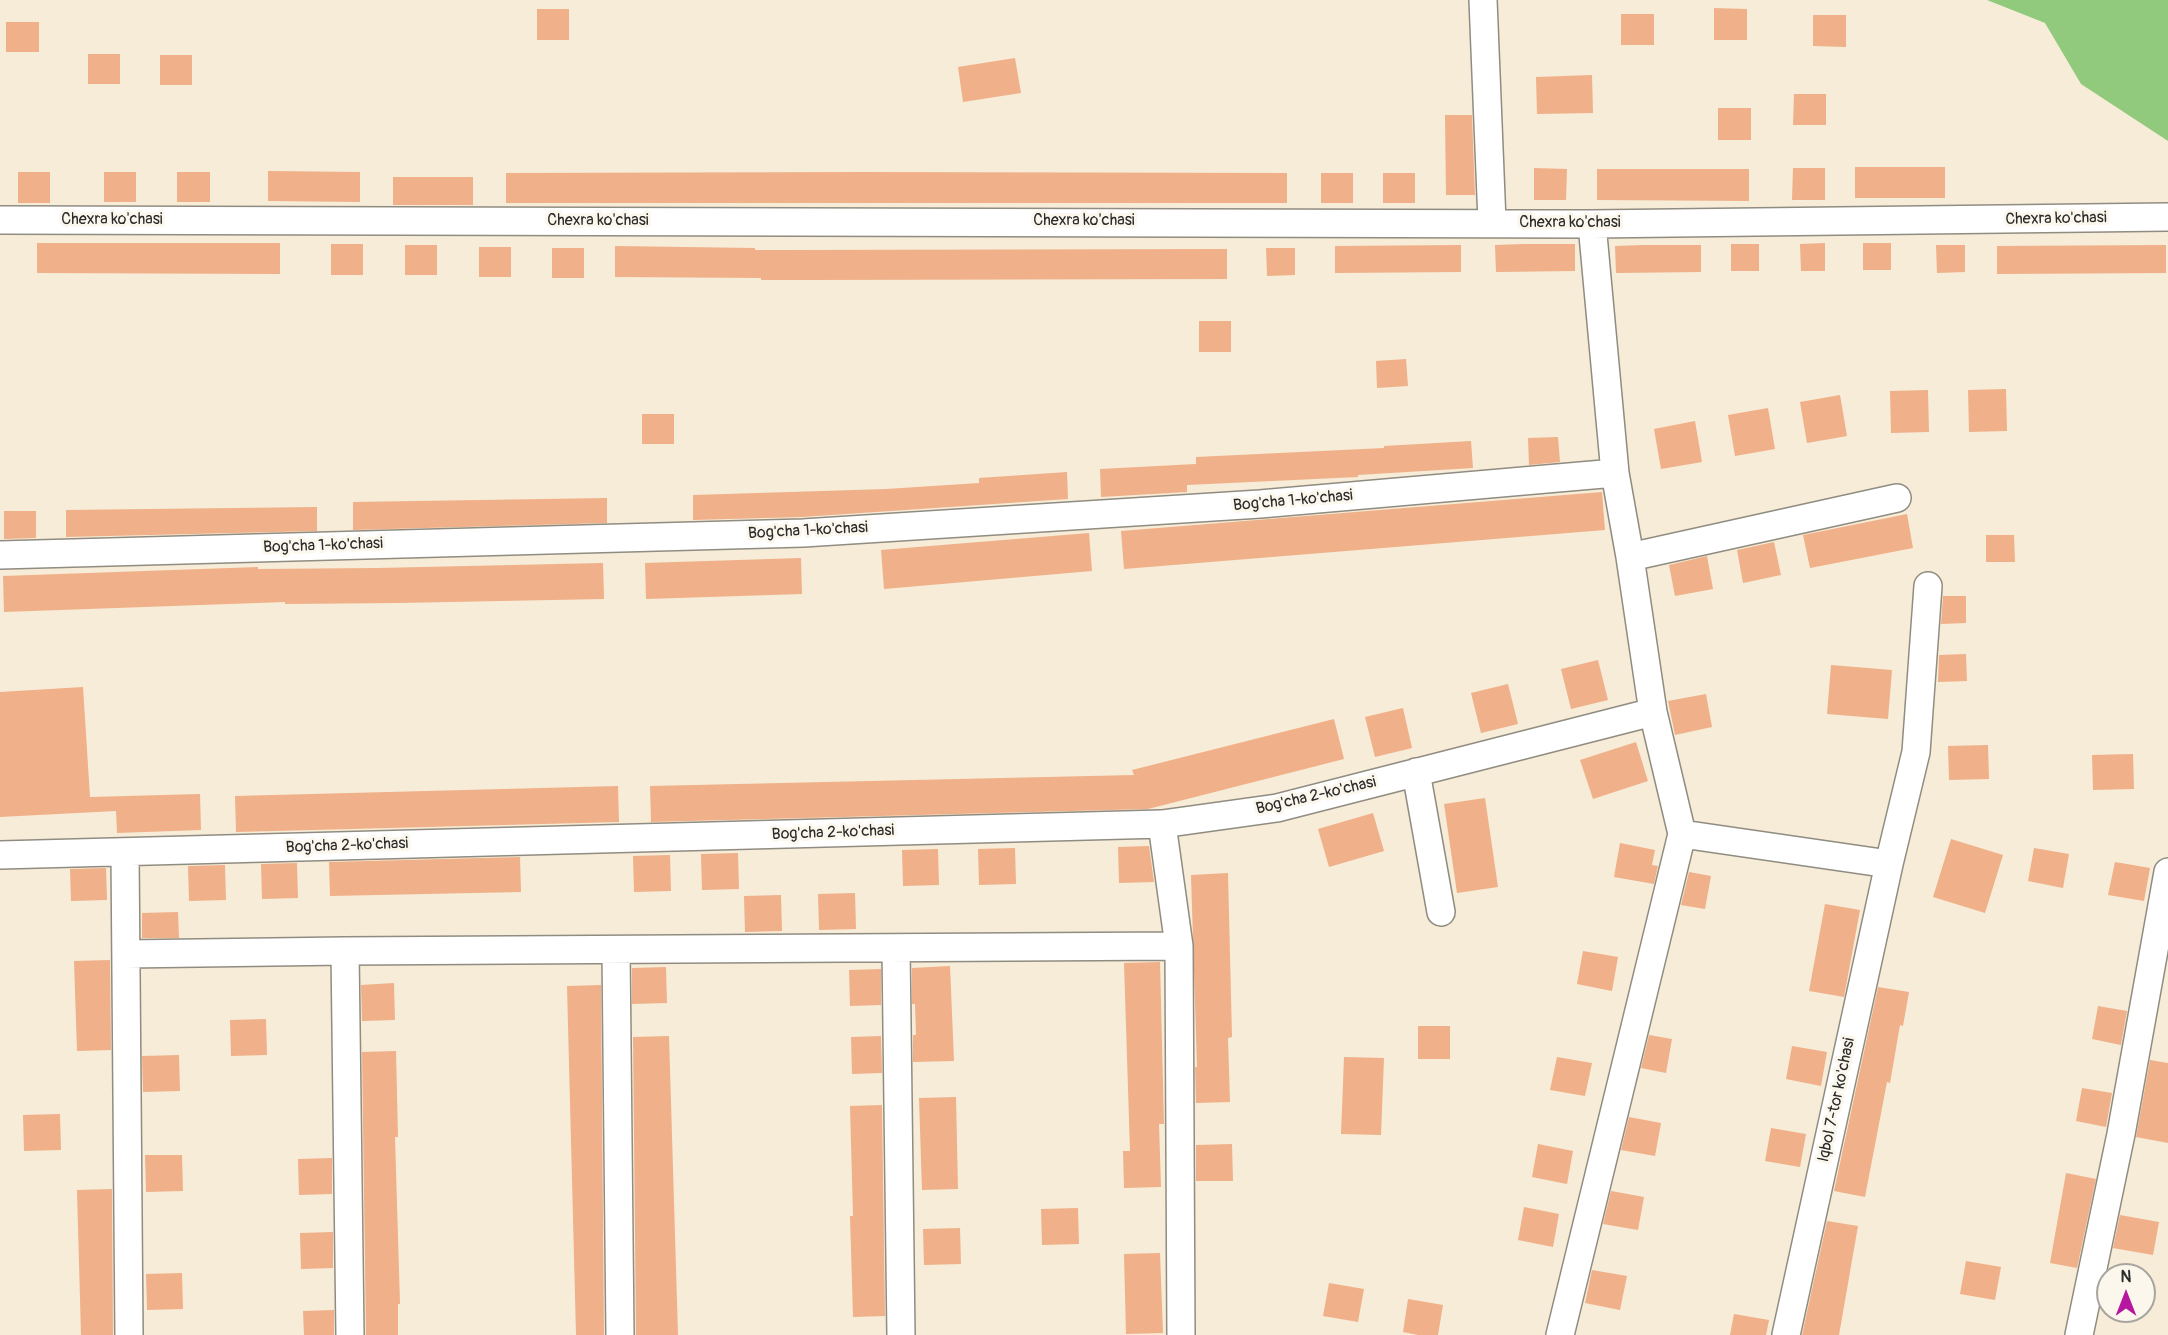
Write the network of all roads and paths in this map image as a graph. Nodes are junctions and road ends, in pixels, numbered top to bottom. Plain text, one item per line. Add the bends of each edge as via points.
1 (1483, 0) edge
2 (2168, 218) edge
3 (0, 220) edge
4 (1492, 222) junction
5 (1592, 224) junction
6 (1615, 473) junction
7 (1897, 498) dead end
8 (0, 555) edge
9 (1630, 557) junction
10 (1928, 586) dead end
11 (1653, 712) junction
12 (1416, 772) junction
13 (1162, 824) junction
14 (1682, 834) junction
15 (125, 852) junction
16 (0, 855) edge
17 (1889, 864) junction
18 (2168, 872) edge
19 (1440, 912) dead end
20 (1179, 946) junction
21 (896, 949) junction
22 (616, 950) junction
23 (345, 951) junction
24 (126, 954) junction
25 (129, 1335) edge
26 (350, 1335) edge
27 (620, 1335) edge
28 (901, 1335) edge
29 (1181, 1335) edge
30 (1560, 1335) edge
31 (1786, 1335) edge
32 (2079, 1335) edge

1 - 4 street
2 - 5 street, Chexra ko'chasi
3 - 4 street, Chexra ko'chasi
4 - 5 street, Chexra ko'chasi
5 - 6 street
6 - 8 street, Bog'cha 1-ko'chasi via 1260,504 803,533
6 - 9 street
7 - 9 street
9 - 11 street
10 - 17 street, Iqbol 7-tor ko'chasi via 1916,752
11 - 12 street, Bog'cha 2-ko'chasi
11 - 14 street
12 - 13 street, Bog'cha 2-ko'chasi via 1277,808
12 - 19 street
13 - 15 street, Bog'cha 2-ko'chasi
13 - 20 street
14 - 17 street
14 - 30 street
15 - 16 street, Bog'cha 2-ko'chasi
15 - 24 street
17 - 31 street, Iqbol 7-tor ko'chasi
18 - 32 street via 2121,1134
20 - 21 street
20 - 29 street
21 - 22 street
21 - 28 street
22 - 23 street
22 - 27 street
23 - 24 street
23 - 26 street
24 - 25 street

